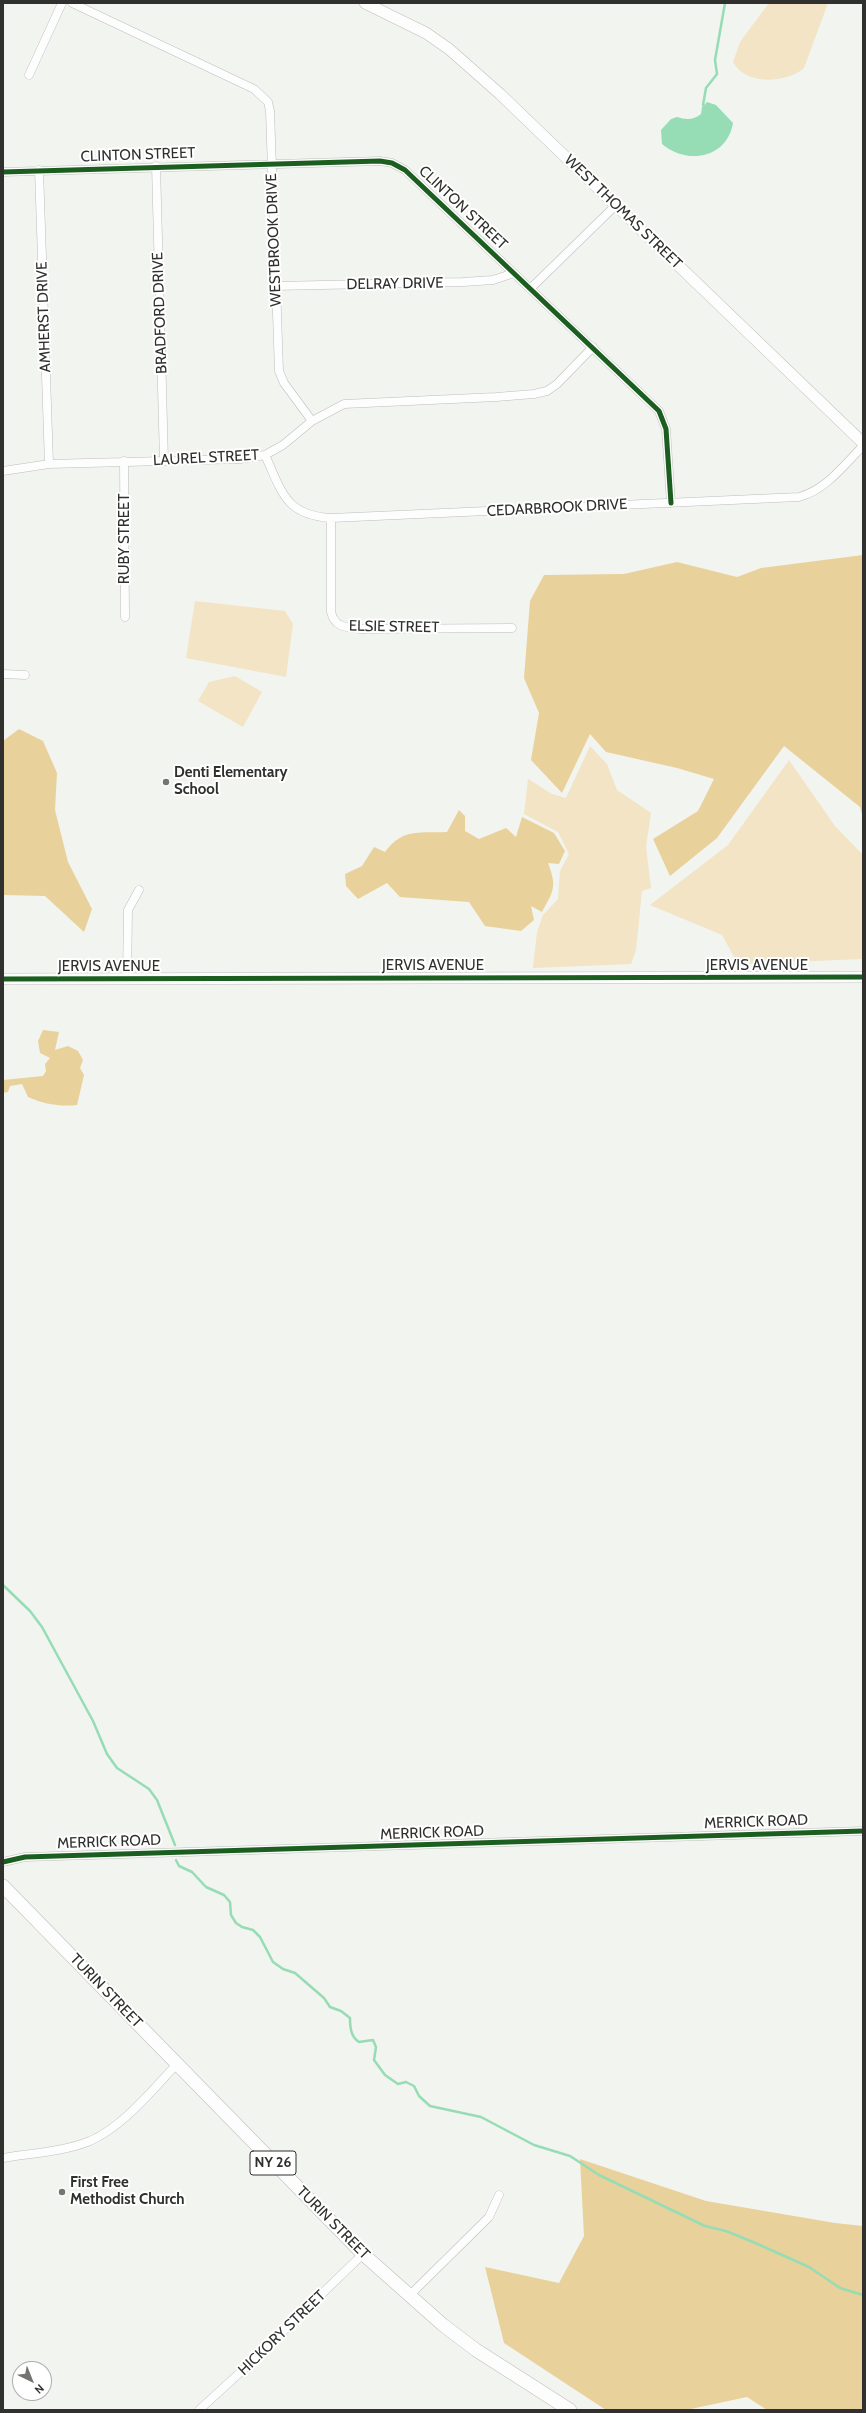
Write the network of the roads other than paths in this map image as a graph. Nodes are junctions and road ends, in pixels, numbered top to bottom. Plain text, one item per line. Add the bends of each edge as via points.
1 (62, 3) edge
2 (72, 3) edge
3 (365, 3) edge
4 (29, 75) dead end
5 (272, 163) junction
6 (156, 166) junction
7 (39, 170) junction
8 (3, 172) edge
9 (616, 204) junction
10 (514, 273) junction
11 (275, 286) junction
12 (531, 288) junction
13 (593, 347) junction
14 (312, 421) junction
15 (863, 444) edge
16 (265, 455) junction
17 (124, 461) junction
18 (164, 461) junction
19 (49, 464) junction
20 (3, 471) edge
21 (671, 502) junction
22 (331, 518) junction
23 (125, 617) dead end
24 (512, 628) dead end
25 (3, 674) edge
26 (25, 675) dead end
27 (139, 890) dead end
28 (863, 977) edge
29 (127, 979) junction
30 (3, 980) edge
31 (863, 1831) edge
32 (3, 1862) edge
33 (3, 1886) edge
34 (177, 2064) junction
35 (3, 2158) edge
36 (499, 2196) dead end
37 (362, 2254) junction
38 (409, 2296) junction
39 (199, 2410) edge
40 (570, 2410) edge

1 - 4 street
2 - 5 street, WESTBROOK DRIVE via 262,95 270,110
3 - 9 street, WEST THOMAS STREET via 426,33 449,49
5 - 6 street, CLINTON STREET
5 - 10 street, CLINTON STREET via 392,163 405,170
5 - 11 street, WESTBROOK DRIVE
6 - 7 street, CLINTON STREET
6 - 18 street, BRADFORD DRIVE
7 - 8 street, CLINTON STREET
7 - 19 street, AMHERST DRIVE
9 - 12 street
9 - 15 street, WEST THOMAS STREET
10 - 11 street, DELRAY DRIVE via 493,280 471,282
10 - 12 street, CLINTON STREET
11 - 14 street, WESTBROOK DRIVE via 279,371 284,383
12 - 13 street, CLINTON STREET
13 - 14 street, LAUREL STREET via 547,391 431,401 355,403 331,409
13 - 21 street, CLINTON STREET via 659,411 666,429
14 - 16 street, LAUREL STREET via 283,445
15 - 21 street, CEDARBROOK DRIVE via 828,482 812,493 799,497
16 - 18 street, LAUREL STREET via 240,459
16 - 22 street, CEDARBROOK DRIVE via 282,492 298,511 312,517
17 - 18 street, LAUREL STREET
17 - 19 street, LAUREL STREET
17 - 23 street, RUBY STREET
19 - 20 street, LAUREL STREET
21 - 22 street, CEDARBROOK DRIVE
22 - 24 street, ELSIE STREET via 332,612 333,621 339,625 360,629
25 - 26 street
27 - 29 street via 128,910
28 - 29 street, JERVIS AVENUE
29 - 30 street, JERVIS AVENUE
31 - 32 street, MERRICK ROAD via 25,1857
33 - 34 main road, TURIN STREET / NY 26
34 - 35 street via 126,2115 91,2140 72,2147
34 - 37 main road, TURIN STREET / NY 26
36 - 38 street via 489,2217
37 - 38 main road, TURIN STREET / NY 26
37 - 39 street, HICKORY STREET
38 - 40 main road, TURIN STREET / NY 26 via 476,2350

